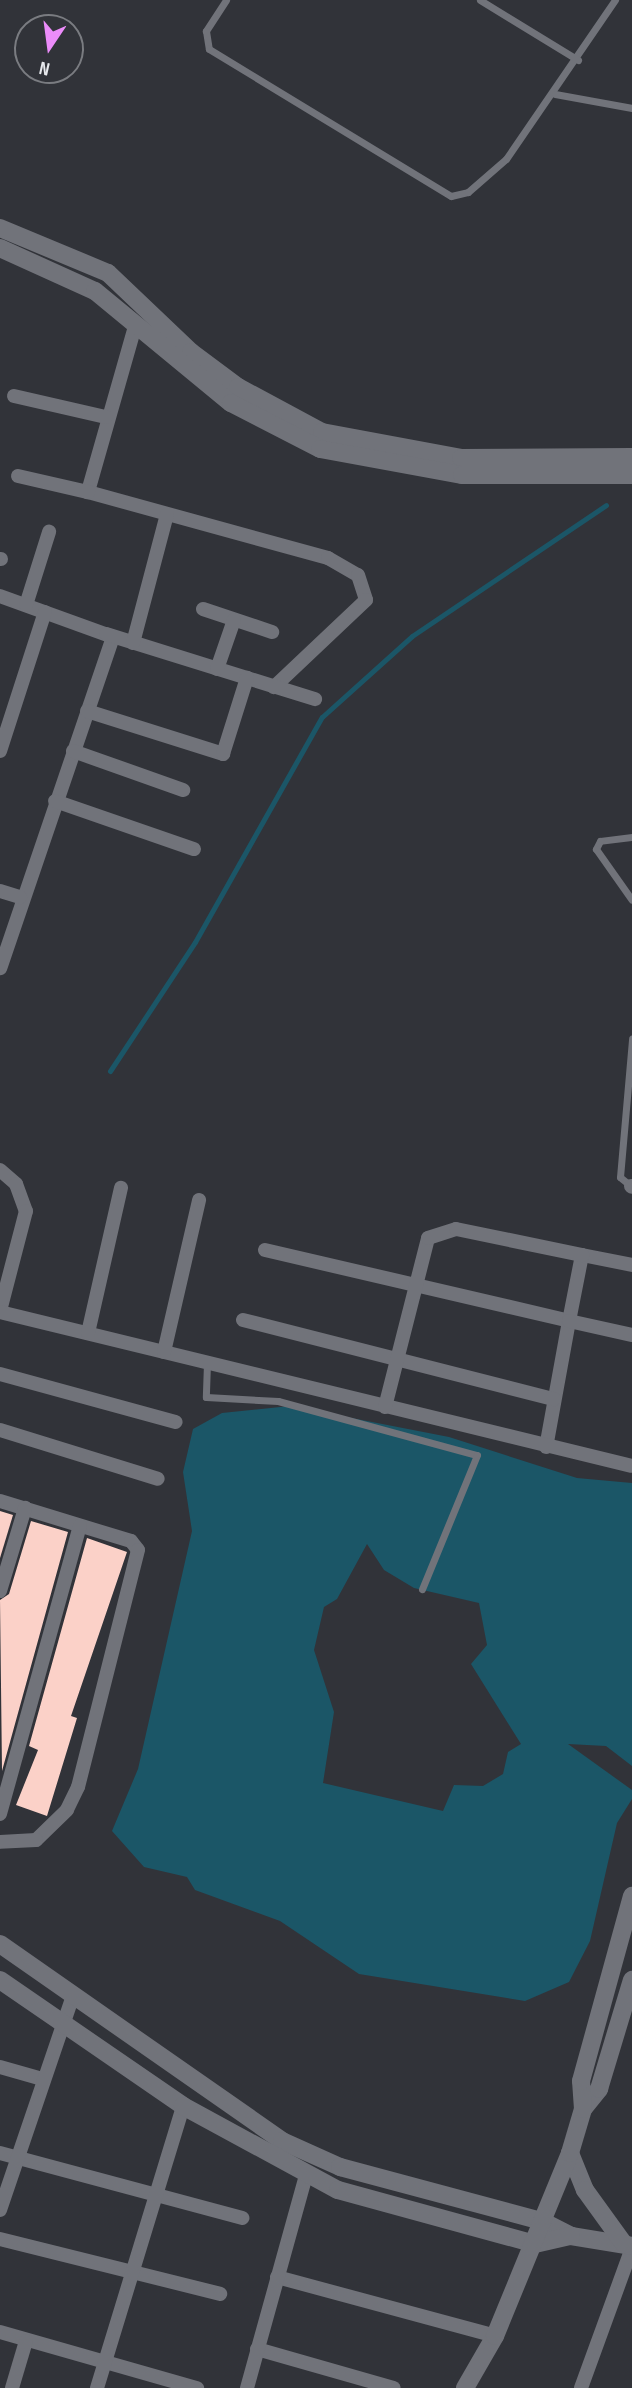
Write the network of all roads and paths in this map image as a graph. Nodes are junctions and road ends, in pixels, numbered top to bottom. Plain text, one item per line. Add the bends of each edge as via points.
1 (226, 0) edge
2 (480, 0) edge
3 (615, 0) edge
4 (578, 60) junction
5 (555, 94) junction
6 (632, 108) edge
7 (0, 228) edge
8 (0, 248) edge
9 (108, 273) junction
10 (95, 290) junction
11 (136, 323) junction
12 (14, 396) dead end
13 (106, 417) junction
14 (632, 457) edge
15 (632, 475) edge
16 (18, 476) dead end
17 (88, 492) junction
18 (167, 514) junction
19 (49, 532) dead end
20 (0, 596) edge
21 (26, 606) junction
22 (203, 609) dead end
23 (45, 612) junction
24 (234, 620) junction
25 (272, 632) dead end
26 (104, 634) junction
27 (133, 643) junction
28 (217, 669) junction
29 (247, 678) junction
30 (274, 687) junction
31 (316, 699) dead end
32 (87, 711) junction
33 (0, 751) edge
34 (73, 751) junction
35 (183, 790) dead end
36 (55, 801) junction
37 (632, 837) edge
38 (194, 849) dead end
39 (0, 891) edge
40 (20, 897) junction
41 (632, 900) edge
42 (0, 968) edge
43 (632, 1039) edge
44 (0, 1170) edge
45 (631, 1187) edge
46 (121, 1188) dead end
47 (198, 1200) dead end
48 (265, 1250) dead end
49 (582, 1255) junction
50 (632, 1265) edge
51 (414, 1286) junction
52 (0, 1311) edge
53 (243, 1320) dead end
54 (569, 1321) junction
55 (88, 1334) junction
56 (632, 1335) edge
57 (164, 1352) junction
58 (398, 1359) junction
59 (207, 1363) junction
60 (0, 1374) edge
61 (554, 1399) junction
62 (385, 1407) junction
63 (176, 1422) dead end
64 (0, 1430) edge
65 (546, 1447) junction
66 (632, 1466) edge
67 (158, 1479) dead end
68 (0, 1501) edge
69 (25, 1508) junction
70 (80, 1526) junction
71 (422, 1589) dead end
72 (0, 1591) edge
73 (0, 1814) edge
74 (0, 1842) edge
75 (632, 1896) edge
76 (0, 1944) edge
77 (0, 1980) edge
78 (632, 1980) edge
79 (72, 1999) junction
80 (60, 2026) junction
81 (0, 2067) edge
82 (42, 2079) junction
83 (183, 2106) junction
84 (583, 2109) junction
85 (0, 2153) edge
86 (570, 2153) junction
87 (17, 2158) junction
88 (306, 2175) junction
89 (157, 2193) junction
90 (0, 2210) edge
91 (242, 2218) dead end
92 (542, 2221) junction
93 (571, 2236) junction
94 (0, 2239) edge
95 (535, 2244) junction
96 (629, 2246) edge
97 (133, 2274) junction
98 (276, 2277) junction
99 (220, 2294) dead end
100 (0, 2332) edge
101 (495, 2336) junction
102 (26, 2341) junction
103 (257, 2348) junction
104 (104, 2367) junction
105 (140, 2382) edge
106 (12, 2388) edge
107 (97, 2388) edge
108 (197, 2388) edge
109 (247, 2388) edge
110 (394, 2388) edge
111 (465, 2388) edge
112 (581, 2388) edge

1 - 5 lane via 206,31 209,49 451,196 468,192 506,159
2 - 4 lane
3 - 4 lane
4 - 5 lane
5 - 6 lane
7 - 9 street
8 - 10 street
9 - 10 street
9 - 14 street via 191,352 238,387 322,432 461,458
10 - 11 street
11 - 13 street
11 - 15 street via 231,403 320,449 462,475
12 - 13 street
13 - 17 street
16 - 17 street
17 - 18 street
18 - 27 street
18 - 30 street via 328,558 358,575 366,600
19 - 21 street
20 - 21 street
21 - 23 street
22 - 24 street
23 - 26 street
23 - 33 street
24 - 25 street
24 - 28 street
26 - 27 street
26 - 32 street via 113,637
27 - 28 street
28 - 29 street
29 - 30 street
29 - 32 street via 223,754
30 - 31 street
32 - 34 street
34 - 35 street
34 - 36 street
36 - 38 street
36 - 40 street
37 - 41 lane via 600,841 596,849
39 - 40 street
40 - 42 street
43 - 45 lane via 620,1177
44 - 52 street via 16,1184 26,1211
46 - 55 street
47 - 57 street
48 - 51 street
49 - 50 street
49 - 51 street via 446,1230 424,1244
49 - 54 street
51 - 54 street
51 - 58 street
52 - 55 street
53 - 58 street
54 - 56 street
54 - 61 street
55 - 57 street
57 - 59 street
58 - 61 street
58 - 62 street
59 - 62 street
59 - 71 lane via 206,1397 278,1401 477,1455
60 - 63 street
61 - 65 street
62 - 65 street
64 - 67 street
65 - 66 street
68 - 69 street
69 - 70 street
69 - 72 street
70 - 73 street
70 - 74 street via 136,1546 128,1594 67,1810 36,1840
75 - 84 street via 580,2081
76 - 79 street
77 - 80 street
78 - 84 street via 599,2089
79 - 80 street
79 - 92 street via 251,2123 304,2151
80 - 82 street
80 - 83 street
81 - 82 street
82 - 87 street
83 - 88 street
83 - 89 street
84 - 86 street
85 - 87 street
86 - 92 street
86 - 96 street via 585,2190
87 - 89 street
87 - 90 street
88 - 95 street via 360,2197
88 - 98 street
89 - 91 street
89 - 97 street
92 - 93 street
92 - 95 street
93 - 95 street
93 - 96 street
94 - 97 street
95 - 101 street
96 - 112 street
97 - 99 street
97 - 104 street
98 - 101 street
98 - 103 street
100 - 102 street
101 - 111 street
102 - 104 street
102 - 106 street
103 - 109 street
103 - 110 street
104 - 105 street
104 - 107 street
105 - 108 street

